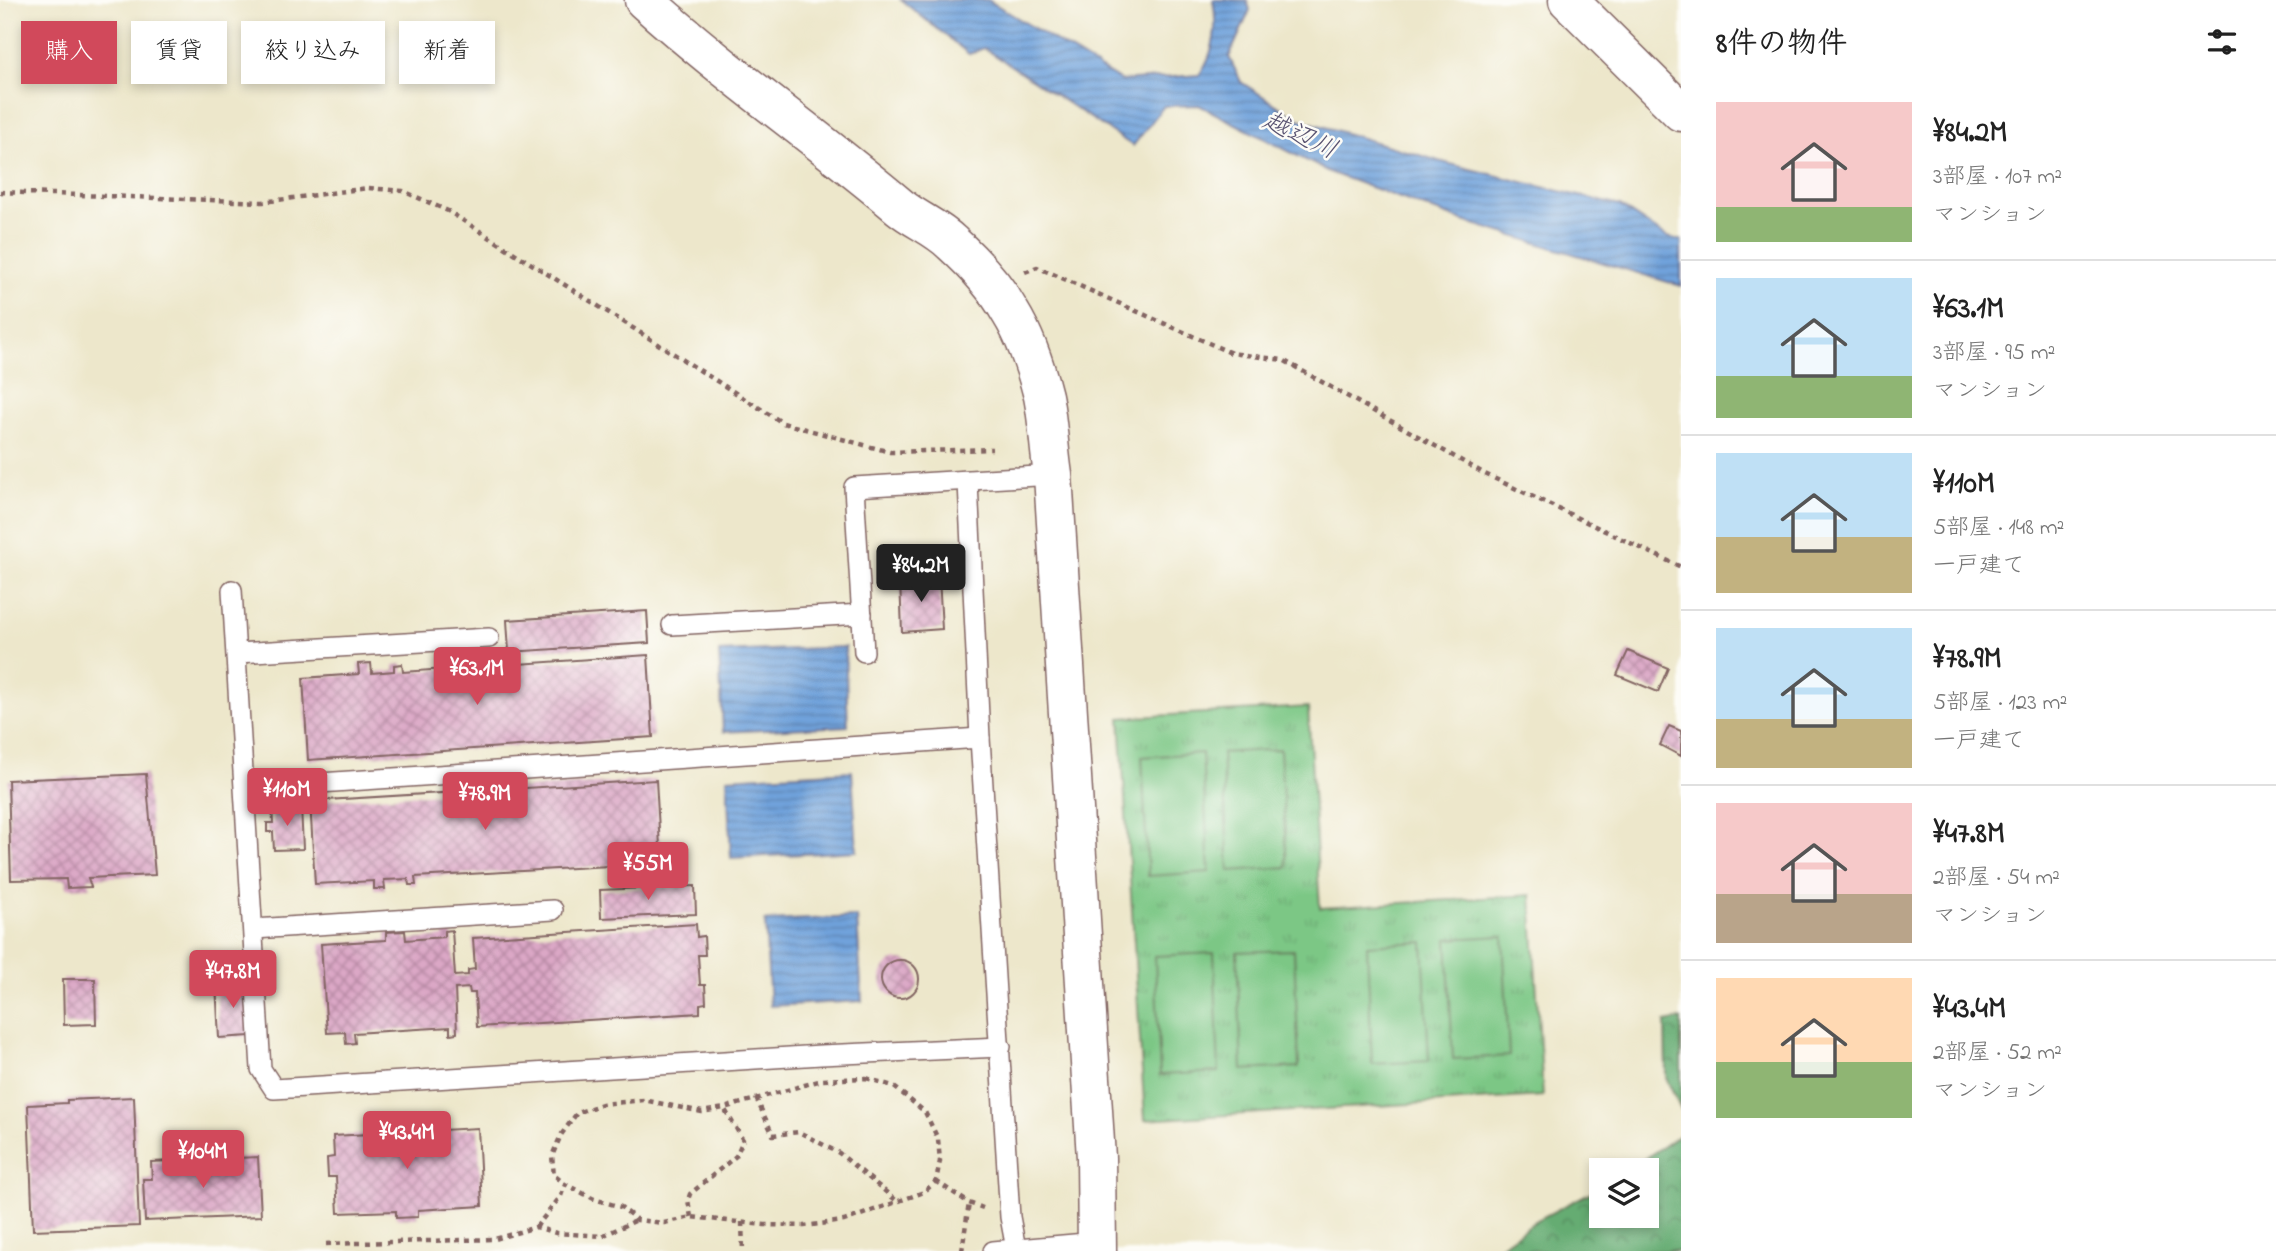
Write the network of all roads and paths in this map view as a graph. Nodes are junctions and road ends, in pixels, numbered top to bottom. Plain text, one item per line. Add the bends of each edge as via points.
1 (644, 0) edge
2 (1568, 0) edge
3 (1681, 112) edge
4 (0, 192) edge
5 (993, 288) junction
6 (996, 449) dead end
7 (1053, 475) junction
8 (968, 482) junction
9 (1681, 567) edge
10 (232, 590) dead end
11 (862, 614) junction
12 (672, 625) dead end
13 (489, 638) dead end
14 (864, 652) dead end
15 (237, 653) junction
16 (980, 738) junction
17 (246, 788) junction
18 (554, 910) dead end
19 (254, 929) junction
20 (1001, 1047) junction
21 (756, 1098) junction
22 (724, 1108) junction
23 (936, 1181) junction
24 (565, 1184) junction
25 (898, 1202) junction
26 (969, 1203) junction
27 (691, 1217) junction
28 (1010, 1217) junction
29 (637, 1220) junction
30 (742, 1222) junction
31 (536, 1227) junction
32 (326, 1244) dead end
33 (1097, 1247) edge
34 (1016, 1249) edge
35 (743, 1251) edge
36 (962, 1251) edge
37 (993, 1251) edge

1 - 5 street via 777,111 951,242
2 - 3 street
4 - 6 path via 263,202 368,188 403,191 448,211 783,422 890,452
5 - 7 street via 1011,313 1043,397
5 - 9 path via 1037,267 1231,353 1283,360 1485,474
7 - 8 lane
7 - 33 street via 1096,1158
8 - 11 lane via 854,487
8 - 16 lane
10 - 15 lane
11 - 12 lane
11 - 14 lane
13 - 15 lane
15 - 17 lane
16 - 17 lane
16 - 20 lane
17 - 19 lane
18 - 19 lane
19 - 20 lane via 261,1069 274,1089
20 - 28 lane
21 - 22 path
21 - 23 path via 821,1080 866,1079 892,1086 925,1112 938,1139
21 - 25 path via 773,1135 799,1132 839,1153
22 - 24 path via 702,1112 644,1100 602,1104 577,1113 552,1156 554,1175
22 - 27 path via 743,1140 736,1156 690,1194
23 - 25 path via 924,1192
23 - 26 path
24 - 29 path via 621,1207
24 - 31 path
25 - 30 path via 844,1221 804,1226
26 - 28 path
26 - 36 path
27 - 29 path via 664,1223
27 - 30 path
28 - 34 lane
29 - 31 path via 602,1236
30 - 35 path
31 - 32 path via 495,1240
33 - 34 lane
34 - 37 lane

